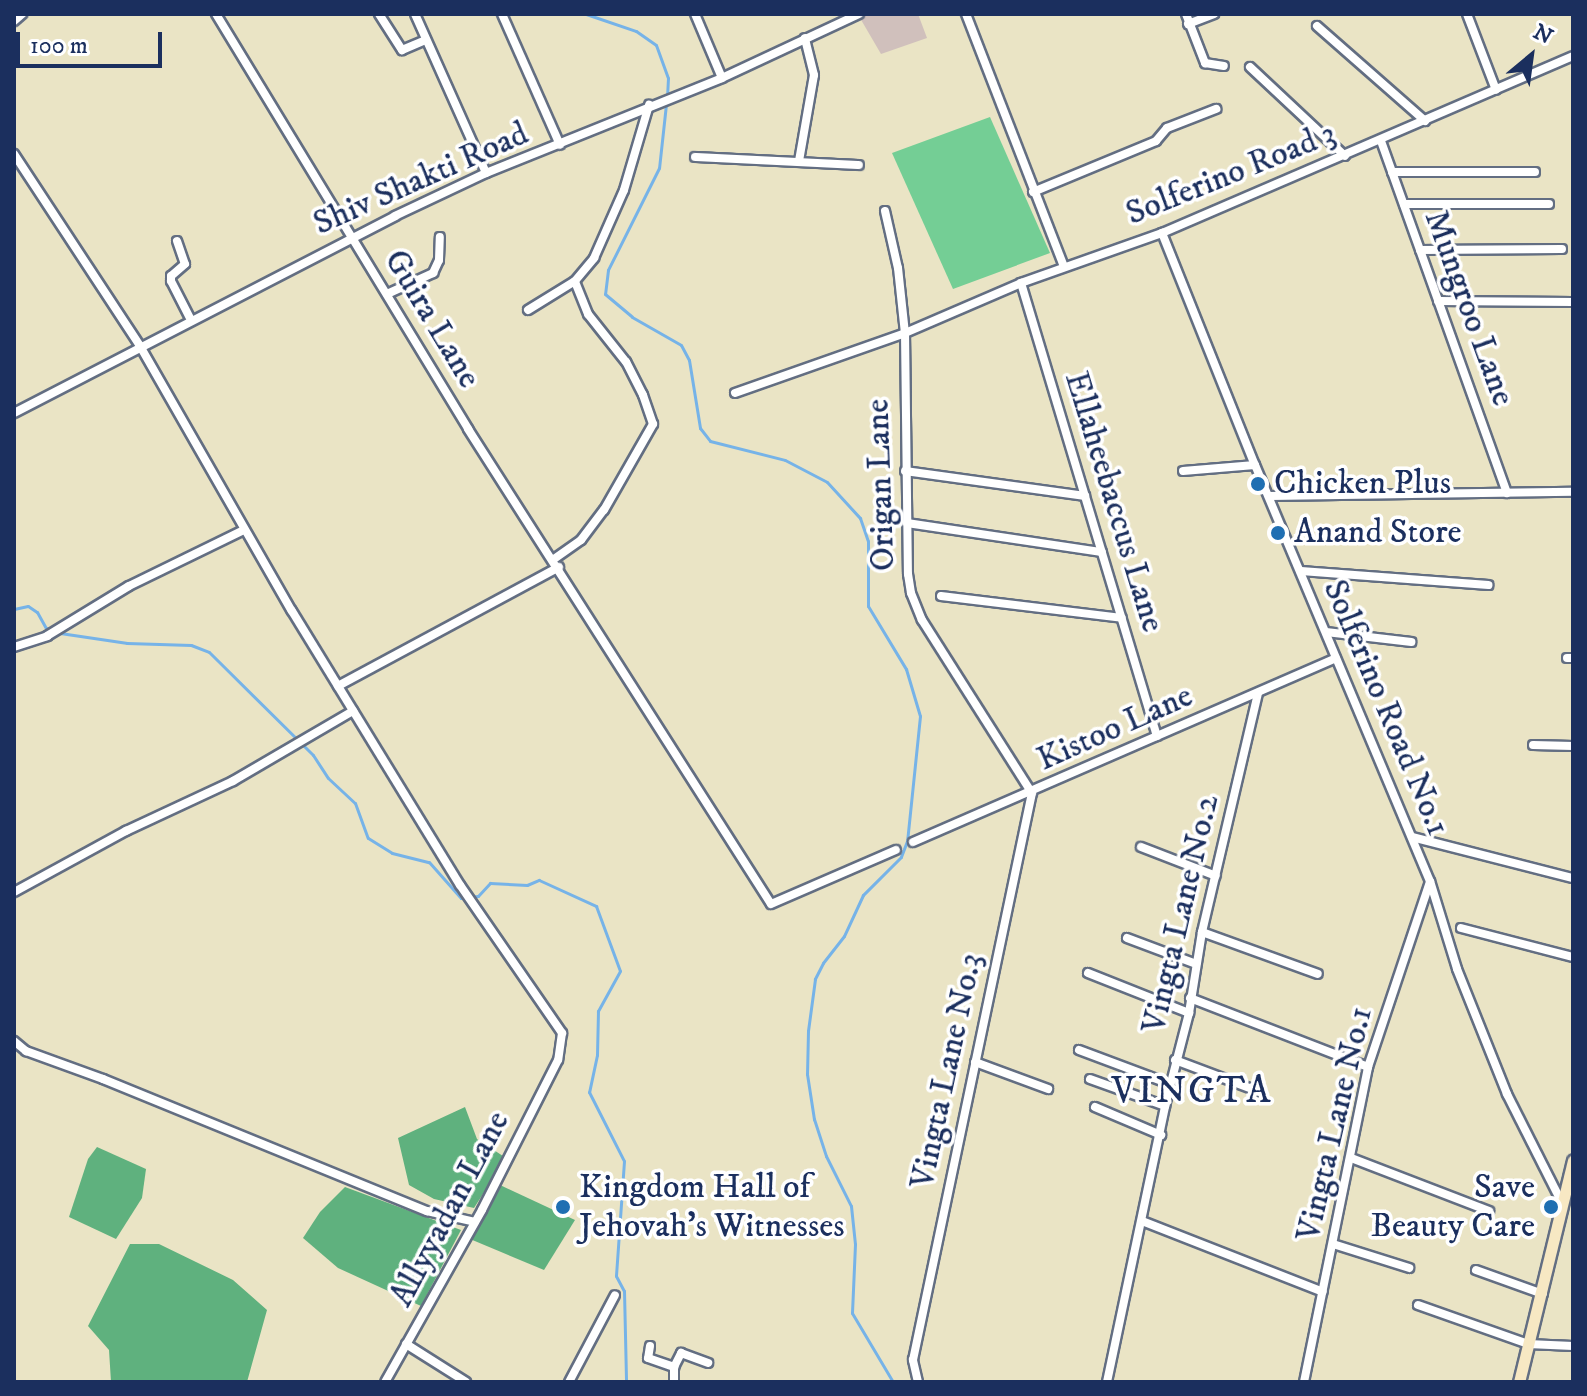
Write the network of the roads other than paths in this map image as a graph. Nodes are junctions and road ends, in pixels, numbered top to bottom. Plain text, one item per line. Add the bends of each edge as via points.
1 (22, 14) edge
2 (216, 14) edge
3 (379, 14) edge
4 (415, 14) edge
5 (502, 14) edge
6 (695, 14) edge
7 (859, 14) edge
8 (966, 14) edge
9 (1186, 14) edge
10 (1214, 14) edge
11 (1467, 14) edge
12 (14, 21) edge
13 (1188, 24) junction
14 (1317, 26) dead end
15 (805, 38) junction
16 (426, 40) junction
17 (1573, 56) edge
18 (1224, 66) dead end
19 (1250, 67) dead end
20 (722, 78) junction
21 (1496, 90) junction
22 (649, 105) junction
23 (1216, 109) dead end
24 (1425, 121) junction
25 (1381, 141) junction
26 (560, 145) junction
27 (14, 154) edge
28 (1345, 156) junction
29 (695, 157) dead end
30 (799, 161) junction
31 (859, 165) dead end
32 (1392, 172) junction
33 (1535, 172) dead end
34 (486, 173) junction
35 (1033, 192) junction
36 (1404, 204) junction
37 (1549, 204) dead end
38 (885, 211) dead end
39 (1162, 233) junction
40 (352, 236) junction
41 (440, 237) dead end
42 (177, 241) dead end
43 (1562, 249) dead end
44 (1420, 250) junction
45 (1064, 267) junction
46 (575, 281) junction
47 (1021, 283) junction
48 (387, 294) junction
49 (1438, 301) junction
50 (1573, 302) edge
51 (528, 310) dead end
52 (191, 320) junction
53 (905, 333) junction
54 (140, 346) junction
55 (735, 393) dead end
56 (14, 413) edge
57 (1255, 465) junction
58 (905, 471) junction
59 (1183, 471) dead end
60 (1573, 492) edge
61 (1507, 493) junction
62 (1085, 496) junction
63 (1270, 496) junction
64 (907, 523) junction
65 (244, 530) junction
66 (1102, 552) junction
67 (556, 563) junction
68 (1301, 571) junction
69 (1488, 585) dead end
70 (941, 596) dead end
71 (1122, 618) junction
72 (1326, 632) junction
73 (1411, 642) dead end
74 (14, 647) edge
75 (1336, 658) junction
76 (338, 686) junction
77 (1258, 693) junction
78 (353, 711) junction
79 (1157, 736) junction
80 (1533, 745) dead end
81 (1573, 746) edge
82 (1032, 793) junction
83 (1412, 837) junction
84 (913, 842) dead end
85 (1141, 847) dead end
86 (896, 850) dead end
87 (1216, 876) junction
88 (1573, 878) edge
89 (1430, 881) junction
90 (14, 892) edge
91 (1461, 928) dead end
92 (1202, 932) junction
93 (1127, 938) dead end
94 (1573, 957) edge
95 (1196, 964) junction
96 (1088, 973) dead end
97 (1318, 974) dead end
98 (1190, 998) junction
99 (1189, 1013) junction
100 (14, 1044) edge
101 (1079, 1050) dead end
102 (1175, 1060) junction
103 (975, 1062) junction
104 (1368, 1067) junction
105 (1090, 1079) dead end
106 (1170, 1084) junction
107 (1048, 1089) dead end
108 (1260, 1092) dead end
109 (1165, 1106) junction
110 (1095, 1107) dead end
111 (1161, 1135) junction
112 (1351, 1158) junction
113 (1573, 1160) edge
114 (1562, 1203) junction
115 (1489, 1211) dead end
116 (1142, 1221) junction
117 (475, 1222) junction
118 (1333, 1244) junction
119 (1409, 1268) dead end
120 (1476, 1270) dead end
121 (1323, 1292) junction
122 (1543, 1294) junction
123 (615, 1295) dead end
124 (1418, 1305) dead end
125 (406, 1344) junction
126 (1528, 1344) junction
127 (650, 1346) dead end
128 (1573, 1346) edge
129 (708, 1363) dead end
130 (674, 1367) junction
131 (385, 1382) edge
132 (466, 1382) edge
133 (569, 1382) edge
134 (674, 1382) edge
135 (918, 1382) edge
136 (1107, 1382) edge
137 (1304, 1382) edge
138 (1519, 1382) edge

1 - 12 street
2 - 40 street, Guira Lane
3 - 16 street via 402,50
4 - 16 street
5 - 26 street
6 - 20 street
7 - 15 street, Shiv Shakti Road
8 - 35 street
9 - 13 street
10 - 13 street
11 - 21 street
13 - 18 street via 1205,63
14 - 24 street
15 - 20 street, Shiv Shakti Road
15 - 30 street via 814,75
16 - 34 street
17 - 21 street, Solferino Road 3
19 - 28 street
20 - 22 street, Shiv Shakti Road
21 - 24 street, Solferino Road 3
22 - 26 street, Shiv Shakti Road
22 - 46 street via 624,190 594,258
23 - 35 street via 1167,128 1156,141
24 - 25 street, Solferino Road 3
25 - 28 street, Solferino Road 3
25 - 32 street, Mungroo Lane
26 - 34 street, Shiv Shakti Road
27 - 54 street
28 - 39 street, Solferino Road 3
29 - 30 street
30 - 31 street
32 - 33 street
32 - 36 street, Mungroo Lane
34 - 40 street, Shiv Shakti Road
35 - 45 street
36 - 37 street
36 - 44 street, Mungroo Lane
38 - 53 street, Origan Lane
39 - 45 street, Solferino Road 3
39 - 57 street, Solferino Road No.1
40 - 48 street, Guira Lane
40 - 52 street, Shiv Shakti Road
41 - 48 street via 433,273
42 - 52 street via 185,264 171,281
43 - 44 street
44 - 49 street, Mungroo Lane
45 - 47 street, Solferino Road 3
46 - 51 street
46 - 67 street via 588,314 626,362 653,424 604,510
47 - 53 street, Solferino Road 3
47 - 62 street, Ellaheebaccus Lane
48 - 67 street, Guira Lane
49 - 50 street
49 - 61 street, Mungroo Lane
52 - 54 street, Shiv Shakti Road
53 - 55 street, Solferino Road 3
53 - 58 street, Origan Lane
54 - 56 street, Shiv Shakti Road
54 - 65 street
57 - 59 street
57 - 63 street, Solferino Road No.1
58 - 62 street
58 - 64 street, Origan Lane
60 - 61 street
61 - 63 street
62 - 66 street, Ellaheebaccus Lane
63 - 68 street, Solferino Road No.1
64 - 66 street
64 - 82 street, Origan Lane via 908,574 922,620
65 - 74 street via 118,592 47,636
65 - 76 street
66 - 71 street, Ellaheebaccus Lane
67 - 76 street
67 - 86 street, Guira Lane via 771,904
68 - 69 street
68 - 72 street, Solferino Road No.1
70 - 71 street
71 - 79 street, Ellaheebaccus Lane
72 - 73 street
72 - 75 street, Solferino Road No.1
75 - 77 street, Kistoo Lane
75 - 83 street, Solferino Road No.1
76 - 78 street
77 - 79 street, Kistoo Lane
77 - 87 street, Vingta Lane No.2
78 - 90 street via 233,781
78 - 117 street, Allyyadan Lane via 460,885 562,1033 558,1060
79 - 82 street, Kistoo Lane
80 - 81 street
82 - 84 street, Kistoo Lane
82 - 103 street, Vingta Lane No.3
83 - 88 street
83 - 89 street, Solferino Road No.1
85 - 87 street
87 - 92 street, Vingta Lane No.2
89 - 104 street, Vingta Lane No.1
89 - 114 street, Solferino Road No.1 via 1457,969 1507,1094
91 - 94 street
92 - 95 street, Vingta Lane No.2
92 - 97 street
93 - 95 street
95 - 98 street, Vingta Lane No.2
96 - 99 street
98 - 99 street, Vingta Lane No.2
98 - 104 street
99 - 102 street, Vingta Lane No.2
100 - 117 street via 427,1211
101 - 106 street
102 - 106 street, Vingta Lane No.2
102 - 108 street
103 - 107 street
103 - 135 street, Vingta Lane No.3 via 913,1360
104 - 112 street, Vingta Lane No.1
105 - 109 street
106 - 109 street, Vingta Lane No.2
109 - 111 street, Vingta Lane No.2
110 - 111 street
111 - 116 street, Vingta Lane No.2
112 - 115 street
112 - 118 street, Vingta Lane No.1
113 - 114 main road
114 - 122 main road
116 - 121 street
116 - 136 street, Vingta Lane No.2
117 - 125 street, Allyyadan Lane
118 - 119 street
118 - 121 street, Vingta Lane No.1
120 - 122 street
121 - 137 street, Vingta Lane No.1
122 - 126 main road
123 - 133 street
124 - 126 street
125 - 131 street, Allyyadan Lane
125 - 132 street
126 - 128 street
126 - 138 main road
127 - 130 street via 648,1358
129 - 130 street via 681,1353
130 - 134 street

